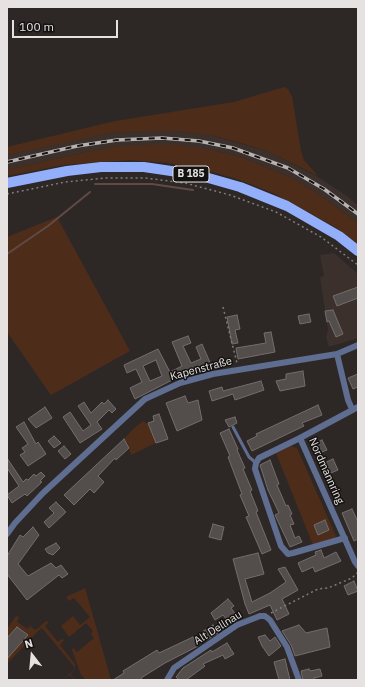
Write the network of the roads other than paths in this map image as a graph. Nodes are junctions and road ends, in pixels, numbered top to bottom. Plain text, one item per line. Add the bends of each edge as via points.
1 (7, 183) edge
2 (358, 251) edge
3 (358, 345) edge
4 (337, 354) junction
5 (355, 408) edge
6 (234, 427) dead end
7 (300, 438) junction
8 (256, 463) junction
9 (7, 534) edge
10 (345, 538) junction
11 (358, 566) edge
12 (167, 680) edge
13 (299, 680) edge

1 - 2 main road, B 185 via 101,167 144,167 198,175 240,187 287,206 339,236
3 - 4 street, Kapenstraße
4 - 5 street, Nordmannring via 348,400
4 - 9 street, Kapenstraße via 238,369 180,383 145,399 43,493
5 - 7 street, Nordmannring
6 - 8 lane via 249,457
7 - 8 street via 259,458
7 - 10 street, Nordmannring
8 - 10 street via 255,469 284,550 288,554
10 - 11 street, Nordmannring
12 - 13 street, Alt Dellnau via 174,668 237,625 260,616 266,617 287,647

